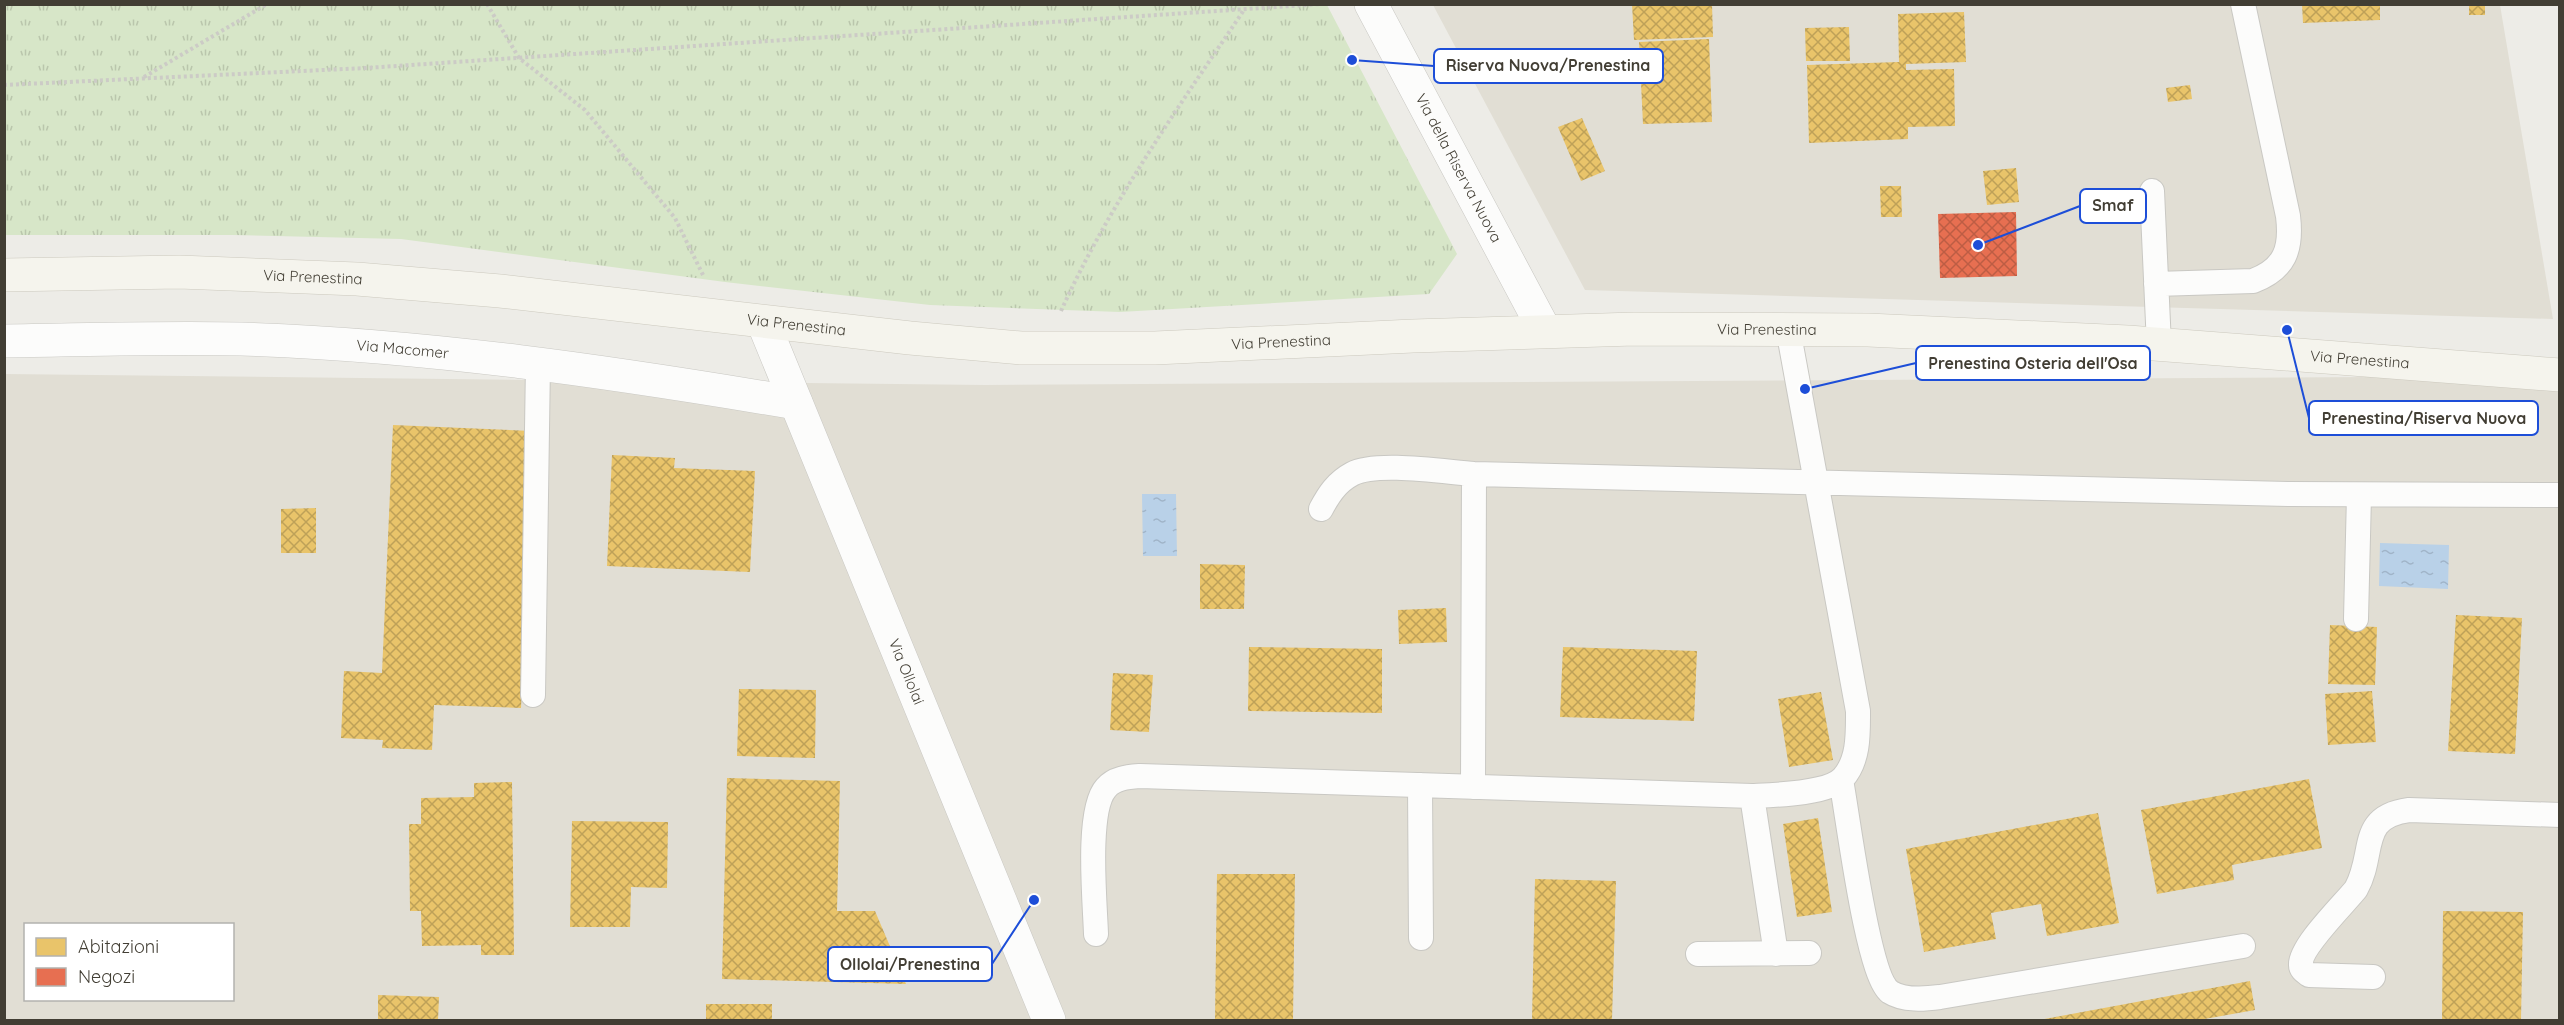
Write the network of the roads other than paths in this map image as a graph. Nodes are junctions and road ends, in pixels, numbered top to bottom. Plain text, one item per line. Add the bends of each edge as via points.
1 (1371, 4) edge
2 (2243, 4) edge
3 (2152, 191) dead end
4 (4, 275) edge
5 (2156, 284) junction
6 (763, 322) junction
7 (1788, 329) junction
8 (1545, 331) junction
9 (4, 341) edge
10 (2159, 345) junction
11 (538, 363) junction
12 (2559, 375) edge
13 (796, 403) junction
14 (1474, 474) junction
15 (1816, 483) junction
16 (2359, 495) junction
17 (2559, 495) edge
18 (1321, 509) dead end
19 (2356, 619) dead end
20 (533, 695) dead end
21 (1841, 780) junction
22 (1420, 785) junction
23 (1473, 787) junction
24 (1752, 796) junction
25 (2559, 815) edge
26 (1096, 934) dead end
27 (1421, 938) dead end
28 (2243, 946) dead end
29 (1809, 953) dead end
30 (1698, 954) dead end
31 (1776, 954) junction
32 (2373, 977) dead end
33 (1049, 1020) edge

1 - 8 street, Via della Riserva Nuova
2 - 5 lane via 2288,216 2290,234 2286,251 2279,266 2268,276 2253,281
3 - 5 lane
4 - 6 main road, Via Prenestina via 179,272 335,278 477,289
5 - 10 lane
6 - 8 main road, Via Prenestina via 1044,348 1226,346
6 - 13 street, Via Ollolai
7 - 8 main road, Via Prenestina
7 - 10 main road, Via Prenestina
7 - 15 lane
9 - 11 street, Via Macomer via 243,339
10 - 12 main road, Via Prenestina
11 - 13 street, Via Macomer
11 - 20 lane
13 - 33 street, Via Ollolai
14 - 15 lane
14 - 18 lane via 1388,468 1353,473 1329,493
14 - 23 lane
15 - 16 lane
15 - 21 lane via 1858,711 1857,747 1852,765
16 - 17 lane
16 - 19 lane
21 - 24 lane via 1803,793
21 - 28 lane via 1871,951 1881,981 1890,991 1904,997 1940,997
22 - 23 lane
22 - 26 lane via 1140,776 1120,779 1104,789 1095,812
22 - 27 lane
23 - 24 lane
24 - 31 lane
25 - 32 lane via 2409,810 2380,820 2369,841 2367,866 2356,890 2305,950 2300,963 2310,975
29 - 31 lane
30 - 31 lane

